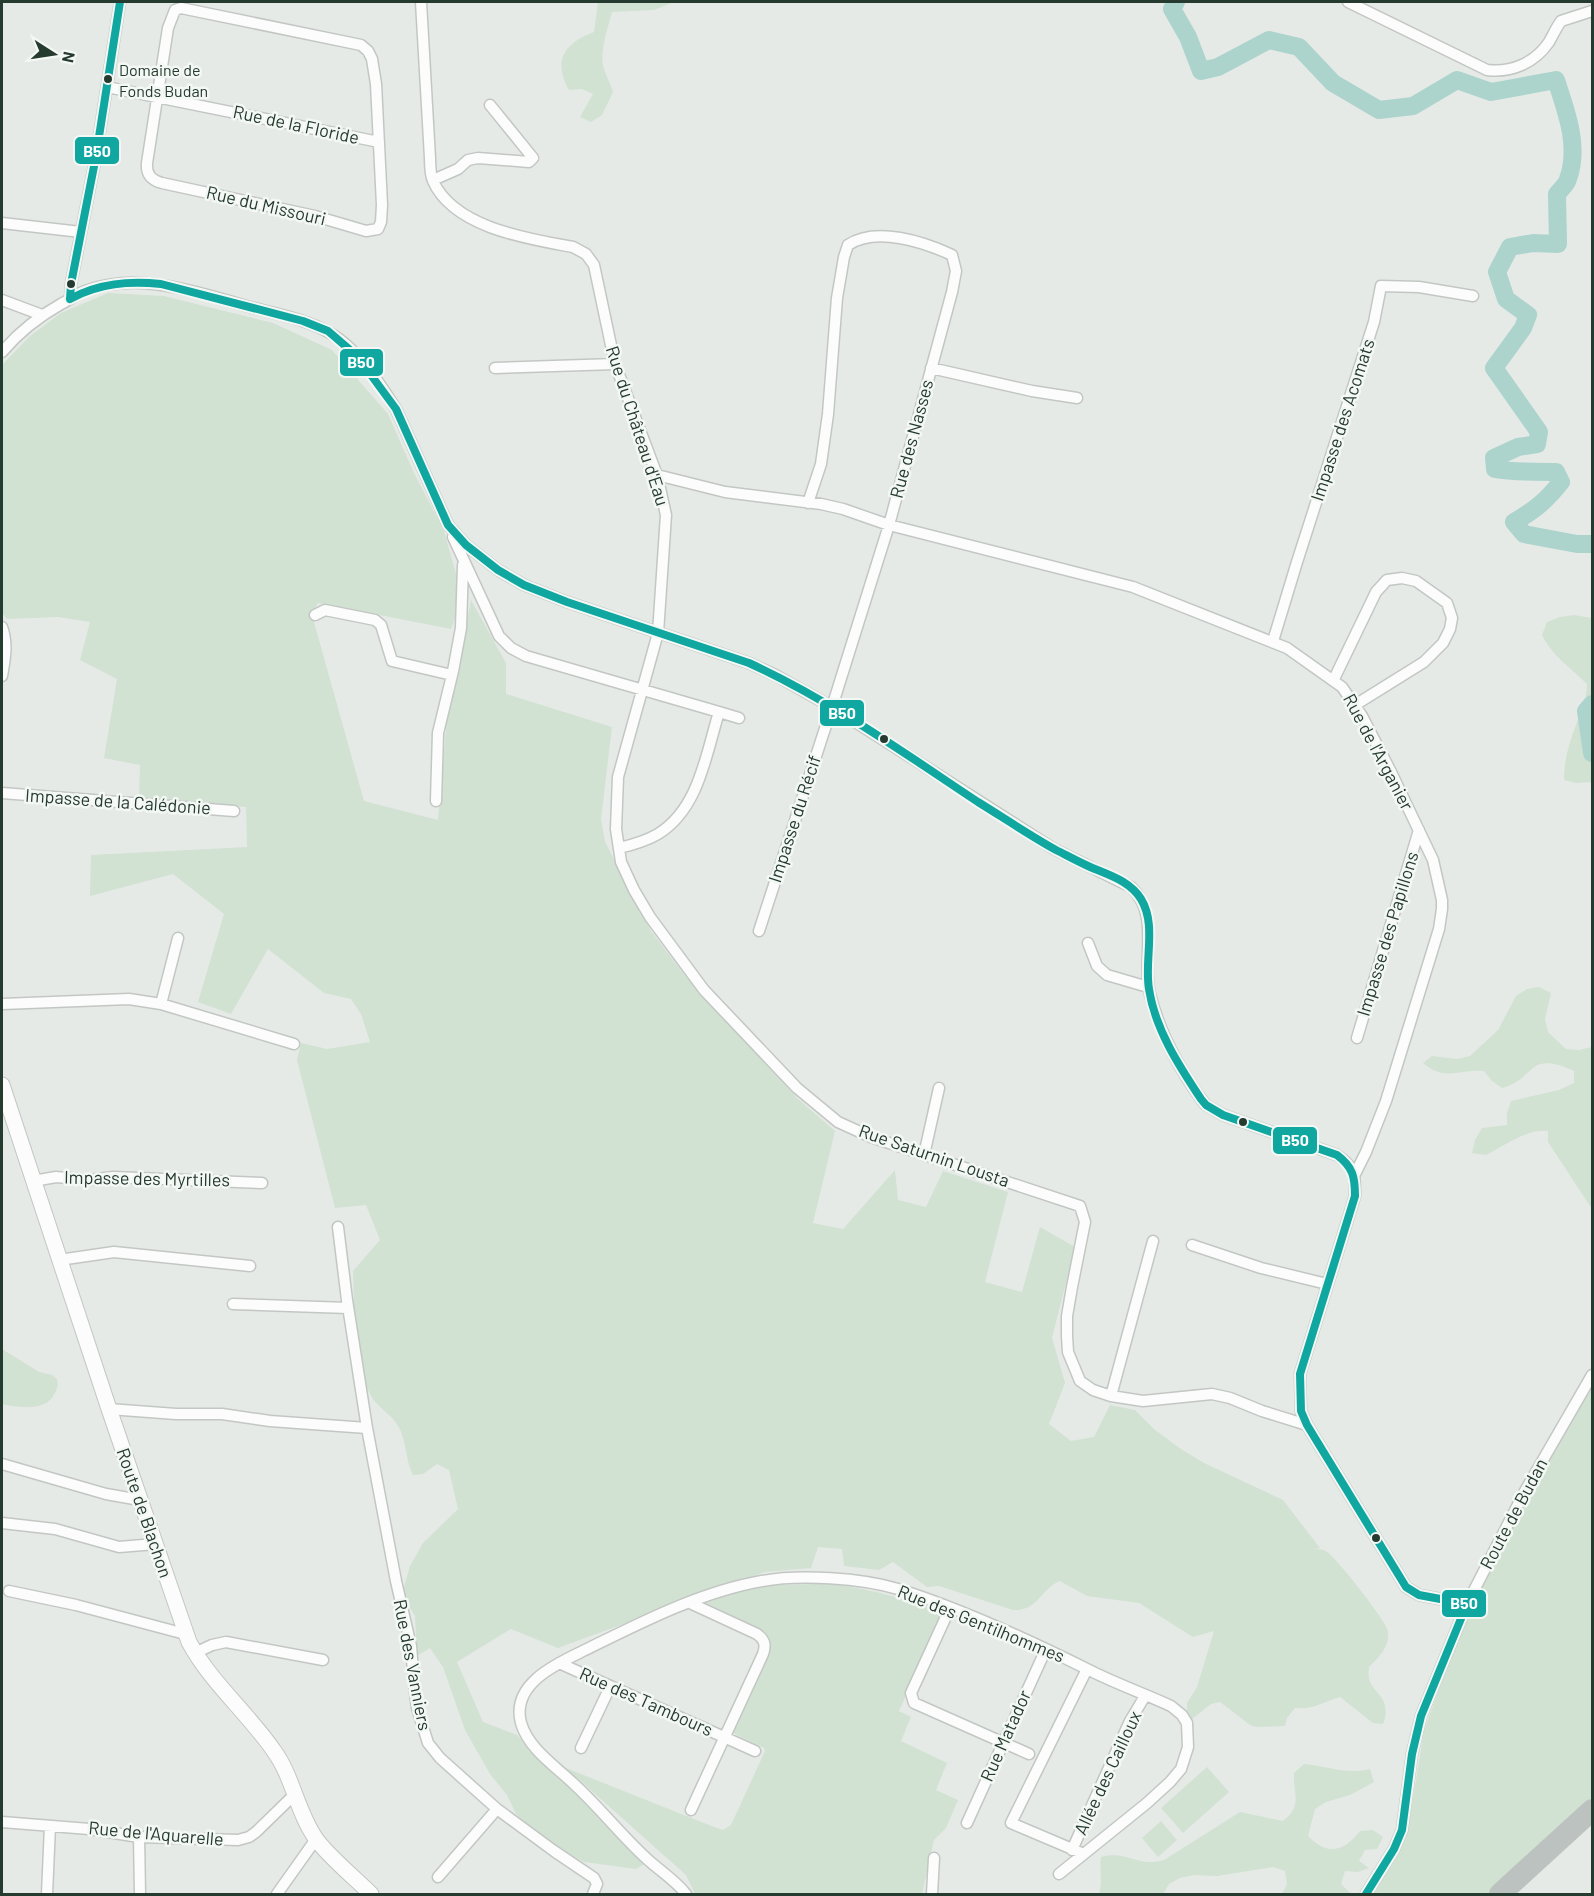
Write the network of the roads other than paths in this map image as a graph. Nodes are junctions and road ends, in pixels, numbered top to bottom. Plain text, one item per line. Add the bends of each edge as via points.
1 (120, 2) edge
2 (421, 2) edge
3 (1348, 2) edge
4 (1593, 11) edge
5 (107, 87) junction
6 (158, 97) junction
7 (490, 105) dead end
8 (379, 142) junction
9 (433, 180) junction
10 (2, 223) edge
11 (81, 232) junction
12 (1473, 296) dead end
13 (70, 299) junction
14 (2, 300) edge
15 (42, 315) junction
16 (2, 352) edge
17 (615, 364) junction
18 (495, 368) dead end
19 (931, 368) junction
20 (1077, 398) dead end
21 (657, 476) junction
22 (808, 503) junction
23 (448, 525) junction
24 (888, 525) junction
25 (463, 558) junction
26 (315, 615) dead end
27 (2, 627) edge
28 (658, 633) junction
29 (1274, 641) junction
30 (452, 675) junction
31 (2, 676) edge
32 (1334, 679) junction
33 (642, 690) junction
34 (1355, 705) junction
35 (832, 707) junction
36 (719, 712) junction
37 (739, 718) dead end
38 (2, 793) edge
39 (436, 801) dead end
40 (234, 811) dead end
41 (1419, 830) junction
42 (619, 848) junction
43 (759, 931) dead end
44 (178, 938) dead end
45 (1088, 943) dead end
46 (1148, 987) junction
47 (2, 1004) edge
48 (160, 1004) junction
49 (1357, 1038) dead end
50 (294, 1044) dead end
51 (939, 1088) dead end
52 (2, 1089) edge
53 (924, 1155) junction
54 (1355, 1174) junction
55 (33, 1180) junction
56 (262, 1183) dead end
57 (338, 1227) dead end
58 (1153, 1241) dead end
59 (1192, 1245) dead end
60 (59, 1260) junction
61 (250, 1266) dead end
62 (1327, 1284) junction
63 (233, 1304) dead end
64 (348, 1308) junction
65 (1593, 1375) edge
66 (1111, 1396) junction
67 (109, 1409) junction
68 (1307, 1425) junction
69 (367, 1428) junction
70 (2, 1464) edge
71 (140, 1500) junction
72 (2, 1523) edge
73 (154, 1544) junction
74 (9, 1591) dead end
75 (690, 1603) junction
76 (1467, 1604) junction
77 (950, 1608) junction
78 (186, 1634) junction
79 (1046, 1649) junction
80 (195, 1653) junction
81 (323, 1660) dead end
82 (559, 1663) junction
83 (1087, 1669) junction
84 (609, 1686) junction
85 (1145, 1696) junction
86 (724, 1737) junction
87 (1003, 1742) junction
88 (581, 1748) dead end
89 (755, 1751) dead end
90 (1029, 1754) dead end
91 (294, 1795) junction
92 (497, 1809) junction
93 (691, 1810) dead end
94 (1593, 1810) edge
95 (2, 1822) edge
96 (1593, 1822) edge
97 (967, 1823) dead end
98 (50, 1826) junction
99 (139, 1837) junction
100 (316, 1839) junction
101 (1072, 1850) junction
102 (1084, 1854) junction
103 (934, 1858) dead end
104 (1059, 1874) dead end
105 (438, 1877) dead end
106 (47, 1894) edge
107 (140, 1894) edge
108 (277, 1894) edge
109 (371, 1894) edge
110 (593, 1894) edge
111 (686, 1894) edge
112 (932, 1894) edge
113 (1366, 1894) edge
114 (1500, 1894) edge
115 (1516, 1894) edge

1 - 5 street
2 - 9 street
3 - 4 street via 1486,70 1508,70 1525,64 1541,51 1561,21
5 - 6 street, Rue de la Floride
5 - 11 street
6 - 8 street, Rue de la Floride
6 - 8 street via 171,16 181,8 199,10 361,45 372,59
6 - 8 street, Rue du Missouri via 147,163 148,174 154,180 370,232 378,229 382,217
7 - 9 street via 533,158 529,162 468,160
9 - 17 street, Rue du Château d'Eau via 451,204 477,220 521,237 573,247 586,254 597,274
10 - 11 street
11 - 13 street
12 - 29 street, Impasse des Acomats via 1419,287 1381,286 1346,415
13 - 15 street
13 - 23 street via 83,291 109,285 161,284 328,331 357,356 387,395
14 - 15 street
15 - 16 street
17 - 18 street
17 - 21 street, Rue du Château d'Eau
19 - 20 street
19 - 22 street, Rue des Nasses via 956,271 952,255 900,237 865,238 848,245 837,298 821,464
19 - 24 street, Rue des Nasses
21 - 22 street, Rue de l'Arganier via 725,492
21 - 28 street, Rue du Château d'Eau via 666,515
22 - 24 street, Rue de l'Arganier via 843,509
23 - 25 street
23 - 28 street via 475,553 519,582
24 - 29 street, Rue de l'Arganier via 1133,586
24 - 35 street, Rue des Nasses
25 - 30 street via 461,628
25 - 33 street via 494,627 511,648 526,656
26 - 30 street via 325,610 375,620 381,625 392,661
27 - 31 street via 6,649
28 - 33 street, Rue Saturnin Lousta
28 - 35 street via 762,669
29 - 32 street, Rue de l'Arganier
30 - 39 street via 438,733
32 - 34 street, Rue de l'Arganier
32 - 34 street via 1376,592 1387,580 1416,581 1447,603 1452,618 1443,644 1424,662
33 - 36 street
33 - 42 street, Rue Saturnin Lousta via 618,777
34 - 41 street, Rue de l'Arganier
35 - 43 street, Impasse du Récif
35 - 46 street via 1035,838 1131,887 1147,915
36 - 37 street
36 - 42 street via 685,809 657,835
38 - 40 street, Impasse de la Calédonie
41 - 49 street, Impasse des Papillons
41 - 54 street, Rue de l'Arganier via 1437,875 1441,918 1386,1101
42 - 53 street, Rue Saturnin Lousta via 626,873 650,917 704,990 797,1088 838,1122
44 - 48 street
45 - 46 street via 1096,966 1107,975
46 - 54 street via 1170,1047 1206,1105 1223,1115 1337,1155 1348,1162
47 - 48 street via 129,999
48 - 50 street
51 - 53 street
52 - 55 street, Route de Blachon
53 - 66 street, Rue Saturnin Lousta via 1080,1206 1085,1222 1067,1316 1068,1352 1080,1381
54 - 62 street via 1355,1196
55 - 56 street, Impasse des Myrtilles via 113,1177
55 - 60 street, Route de Blachon
57 - 64 street, Rue des Vanniers
58 - 66 street
59 - 62 street
60 - 61 street via 114,1252
60 - 67 street, Route de Blachon
62 - 68 street via 1300,1374 1301,1411
63 - 64 street
64 - 69 street, Rue des Vanniers
65 - 76 street, Route de Budan via 1525,1491
66 - 68 street, Rue Saturnin Lousta via 1143,1401 1212,1394
67 - 69 street via 232,1414 270,1421
67 - 71 street, Route de Blachon
68 - 76 street via 1406,1587 1419,1595
69 - 92 street, Rue des Vanniers via 411,1646 424,1733 440,1758
70 - 71 street
71 - 73 street, Route de Blachon
72 - 73 street via 55,1529 119,1547
73 - 78 street, Route de Blachon
74 - 78 street
75 - 77 street, Rue des Gentilhommes via 765,1580 815,1578 896,1588
75 - 82 street, Rue des Gentilhommes
75 - 86 street, Rue des Tambours via 758,1634 764,1642 763,1654
76 - 113 street, Route de Budan via 1421,1716 1402,1830
77 - 79 street, Rue des Gentilhommes
77 - 87 street via 912,1698 914,1703
78 - 80 street, Route de Blachon
79 - 83 street, Rue des Gentilhommes
79 - 87 street, Rue Matador
80 - 81 street via 226,1642
80 - 91 street, Route de Blachon via 279,1758
82 - 84 street, Rue des Tambours
82 - 111 street, Rue des Gentilhommes via 533,1682 523,1698 520,1717 525,1733 645,1858
83 - 85 street, Rue des Gentilhommes
83 - 101 street via 1011,1823
84 - 86 street, Rue des Tambours
84 - 88 street
85 - 101 street, Allée des Cailloux
85 - 102 street, Rue des Gentilhommes via 1171,1706 1187,1723 1181,1769
86 - 89 street
86 - 93 street
87 - 90 street
87 - 97 street, Rue Matador
91 - 99 street, Rue de l'Aquarelle via 244,1839
91 - 100 street, Route de Blachon
92 - 105 street
92 - 110 street, Rue des Vanniers via 594,1878 597,1884
94 - 114 highway
95 - 98 street, Rue de l'Aquarelle
96 - 115 highway
98 - 99 street, Rue de l'Aquarelle
98 - 106 street
99 - 107 street
100 - 108 street
100 - 109 street, Route de Blachon
101 - 102 street
102 - 104 street, Rue des Gentilhommes
103 - 112 street

